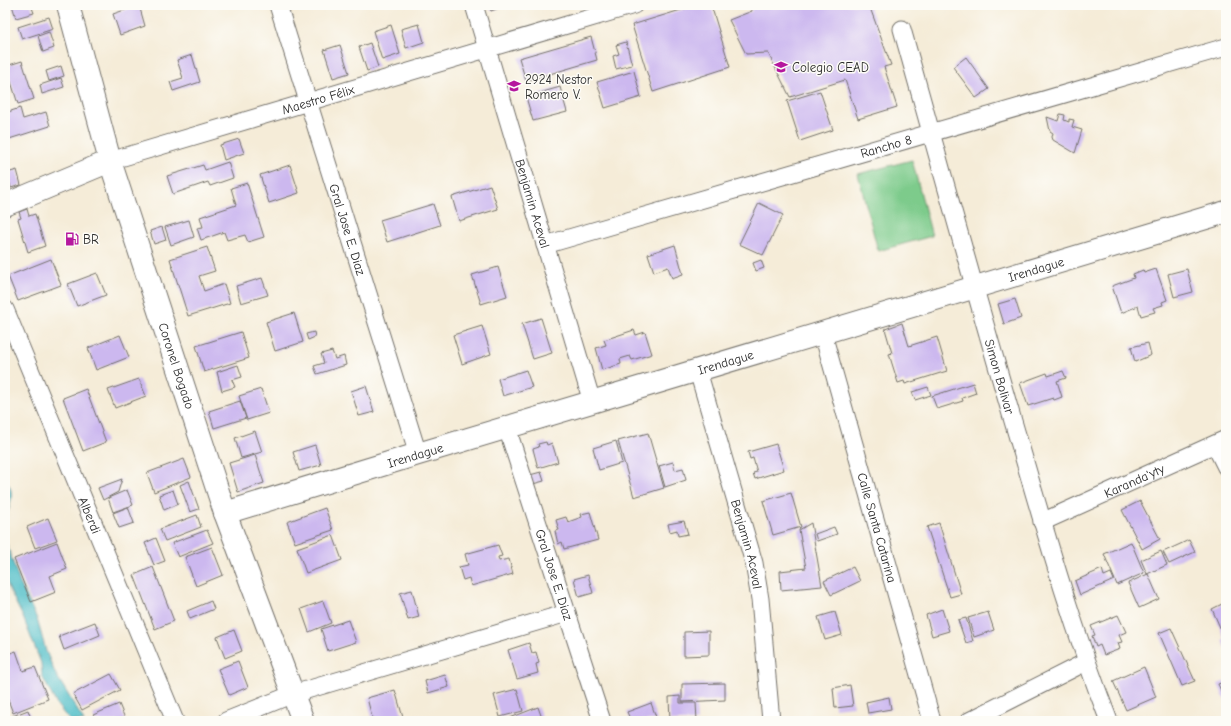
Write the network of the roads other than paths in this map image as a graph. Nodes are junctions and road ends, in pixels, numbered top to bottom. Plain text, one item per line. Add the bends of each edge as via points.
1 (68, 5) edge
2 (278, 5) edge
3 (474, 5) edge
4 (634, 5) edge
5 (902, 29) dead end
6 (1226, 47) edge
7 (487, 49) junction
8 (308, 103) junction
9 (931, 133) junction
10 (110, 162) junction
11 (5, 205) edge
12 (1226, 212) edge
13 (545, 245) junction
14 (973, 287) junction
15 (5, 309) edge
16 (823, 334) junction
17 (698, 371) junction
18 (592, 402) junction
19 (507, 428) junction
20 (1221, 442) edge
21 (418, 454) junction
22 (1226, 467) edge
23 (225, 514) junction
24 (1042, 522) junction
25 (567, 614) junction
26 (1086, 662) junction
27 (293, 694) junction
28 (174, 721) edge
29 (226, 721) edge
30 (303, 721) edge
31 (602, 721) edge
32 (771, 721) edge
33 (932, 721) edge
34 (969, 721) edge
35 (1109, 721) edge

1 - 10 street, Coronel Bogado
2 - 8 street, Gral Jose E. Diaz
3 - 7 street, Benjamin Aceval
4 - 7 street, Maestro Félix
5 - 9 street, Simon Bolivar
6 - 9 street, Rancho 8
7 - 8 street, Maestro Félix
7 - 13 street, Benjamin Aceval
8 - 10 street, Maestro Félix
8 - 21 street, Gral Jose E. Diaz
9 - 13 street, Rancho 8
9 - 14 street, Simon Bolivar
10 - 11 street, Maestro Félix
10 - 23 street, Coronel Bogado
12 - 14 street, Irendague
13 - 18 street, Benjamin Aceval
14 - 16 street, Irendague
14 - 24 street, Simon Bolivar
15 - 28 street, Alberdi
16 - 17 street, Irendague
16 - 33 street, Calle Santa Catarina
17 - 18 street, Irendague
17 - 32 street, Benjamin Aceval via 754,563 760,599
18 - 19 street, Irendague
19 - 21 street, Irendague
19 - 25 street, Gral Jose E. Diaz
20 - 22 street
20 - 24 street, Karanda'yty
21 - 23 street, Irendague
23 - 27 street, Coronel Bogado
24 - 26 street, Simon Bolivar
25 - 27 street
25 - 31 street, Gral Jose E. Diaz
26 - 34 street
26 - 35 street, Simon Bolivar
27 - 29 street
27 - 30 street, Coronel Bogado

